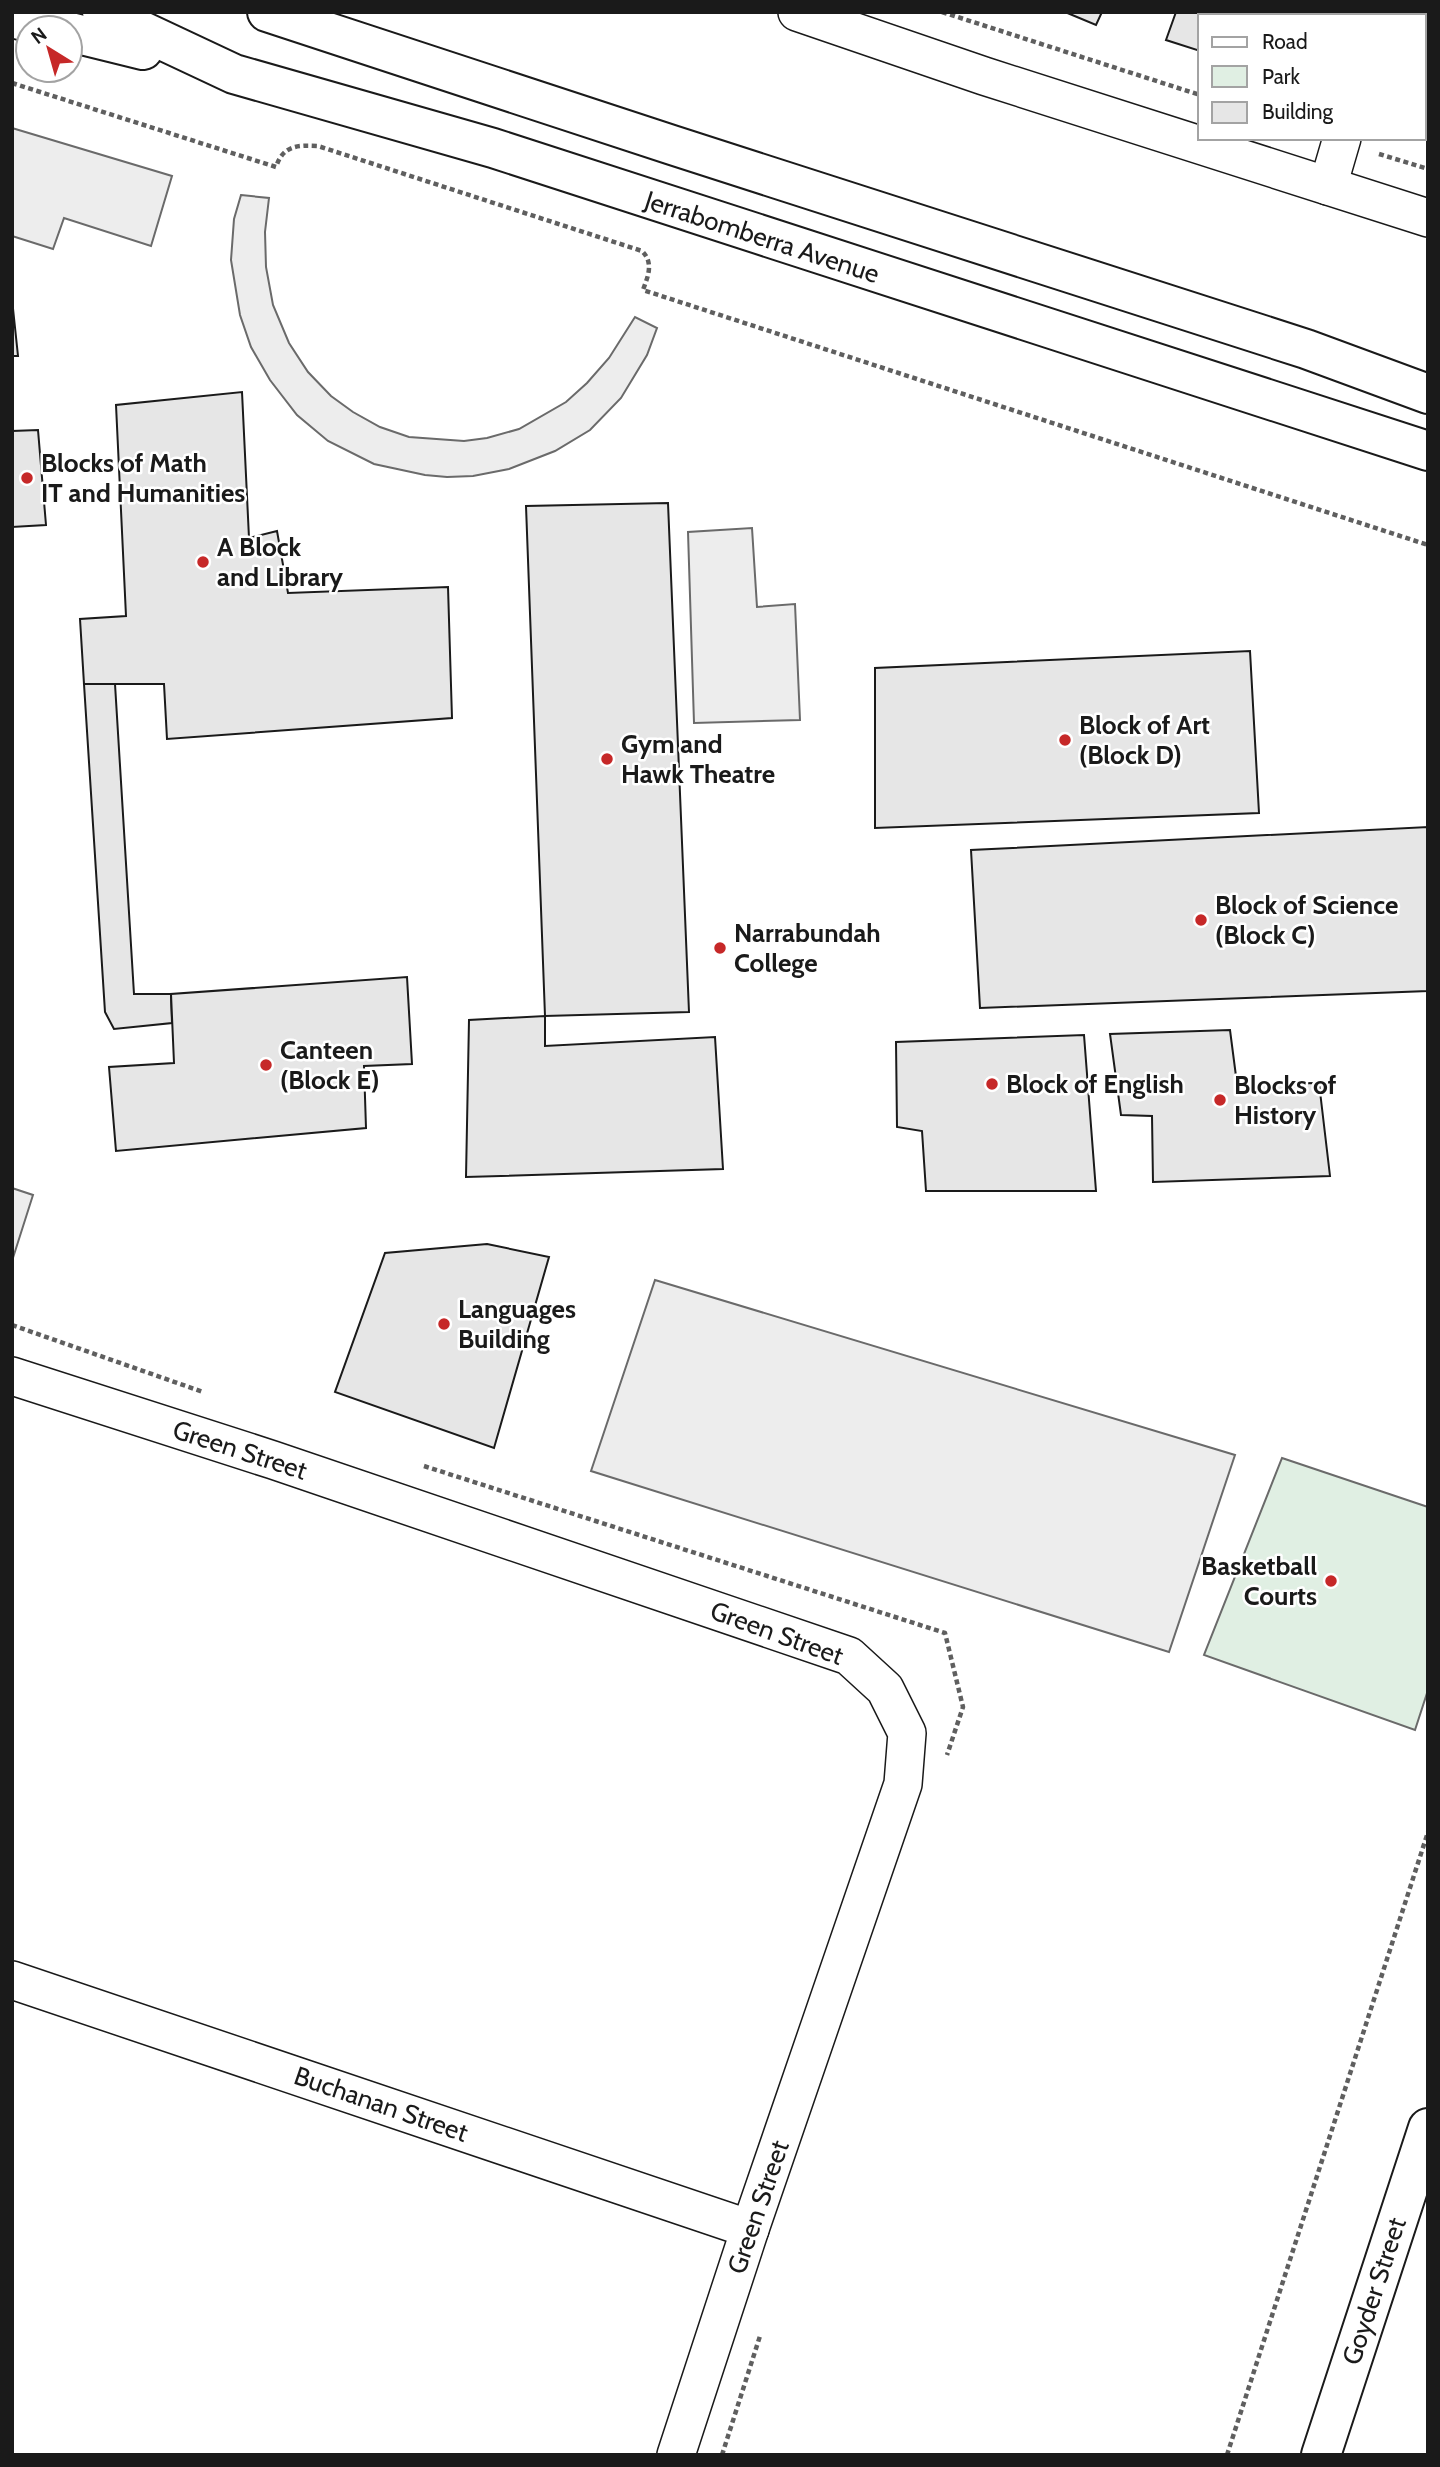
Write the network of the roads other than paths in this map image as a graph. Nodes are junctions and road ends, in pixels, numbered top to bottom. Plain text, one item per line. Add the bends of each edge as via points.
1 (102, 12) edge
2 (267, 12) edge
3 (797, 12) edge
4 (84, 35) edge
5 (224, 69) junction
6 (1355, 144) edge
7 (672, 145) junction
8 (1328, 186) junction
9 (701, 217) junction
10 (1428, 218) edge
11 (1428, 394) edge
12 (1428, 451) edge
13 (12, 1376) edge
14 (12, 1980) edge
15 (1428, 2128) edge
16 (750, 2229) junction
17 (676, 2455) edge
18 (1321, 2455) edge

1 - 5 main road, Jerrabomberra Avenue
2 - 7 main road
3 - 8 street
4 - 5 main road
5 - 9 main road, Jerrabomberra Avenue via 493,148
6 - 8 street
7 - 9 main road via 700,183
7 - 11 main road via 1306,349
8 - 10 street
9 - 12 main road, Jerrabomberra Avenue
13 - 16 street, Green Street via 849,1656 885,1689 907,1733 903,1784
14 - 16 street, Buchanan Street
15 - 18 main road, Goyder Street
16 - 17 street, Green Street

